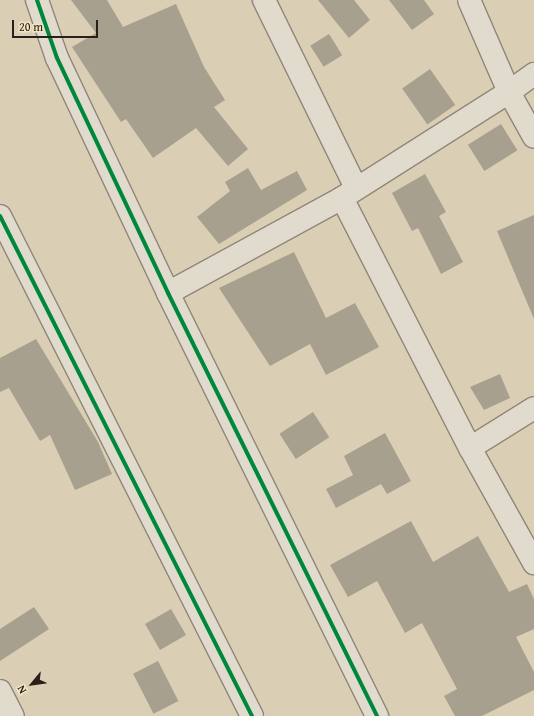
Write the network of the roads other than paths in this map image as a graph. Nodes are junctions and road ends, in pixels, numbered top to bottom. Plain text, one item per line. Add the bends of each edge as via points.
1 (37, 0) edge
2 (264, 0) edge
3 (469, 0) edge
4 (534, 74) edge
5 (508, 92) junction
6 (534, 137) edge
7 (349, 193) junction
8 (0, 216) edge
9 (168, 293) junction
10 (534, 408) edge
11 (470, 448) junction
12 (534, 563) edge
13 (0, 690) edge
14 (13, 716) edge
15 (252, 716) edge
16 (377, 716) edge

1 - 9 street via 57,58
2 - 7 street
3 - 5 street
4 - 5 street
5 - 6 street
5 - 7 street
7 - 9 street
7 - 11 street
8 - 15 street
9 - 16 street
10 - 11 street
11 - 12 street
13 - 14 street

